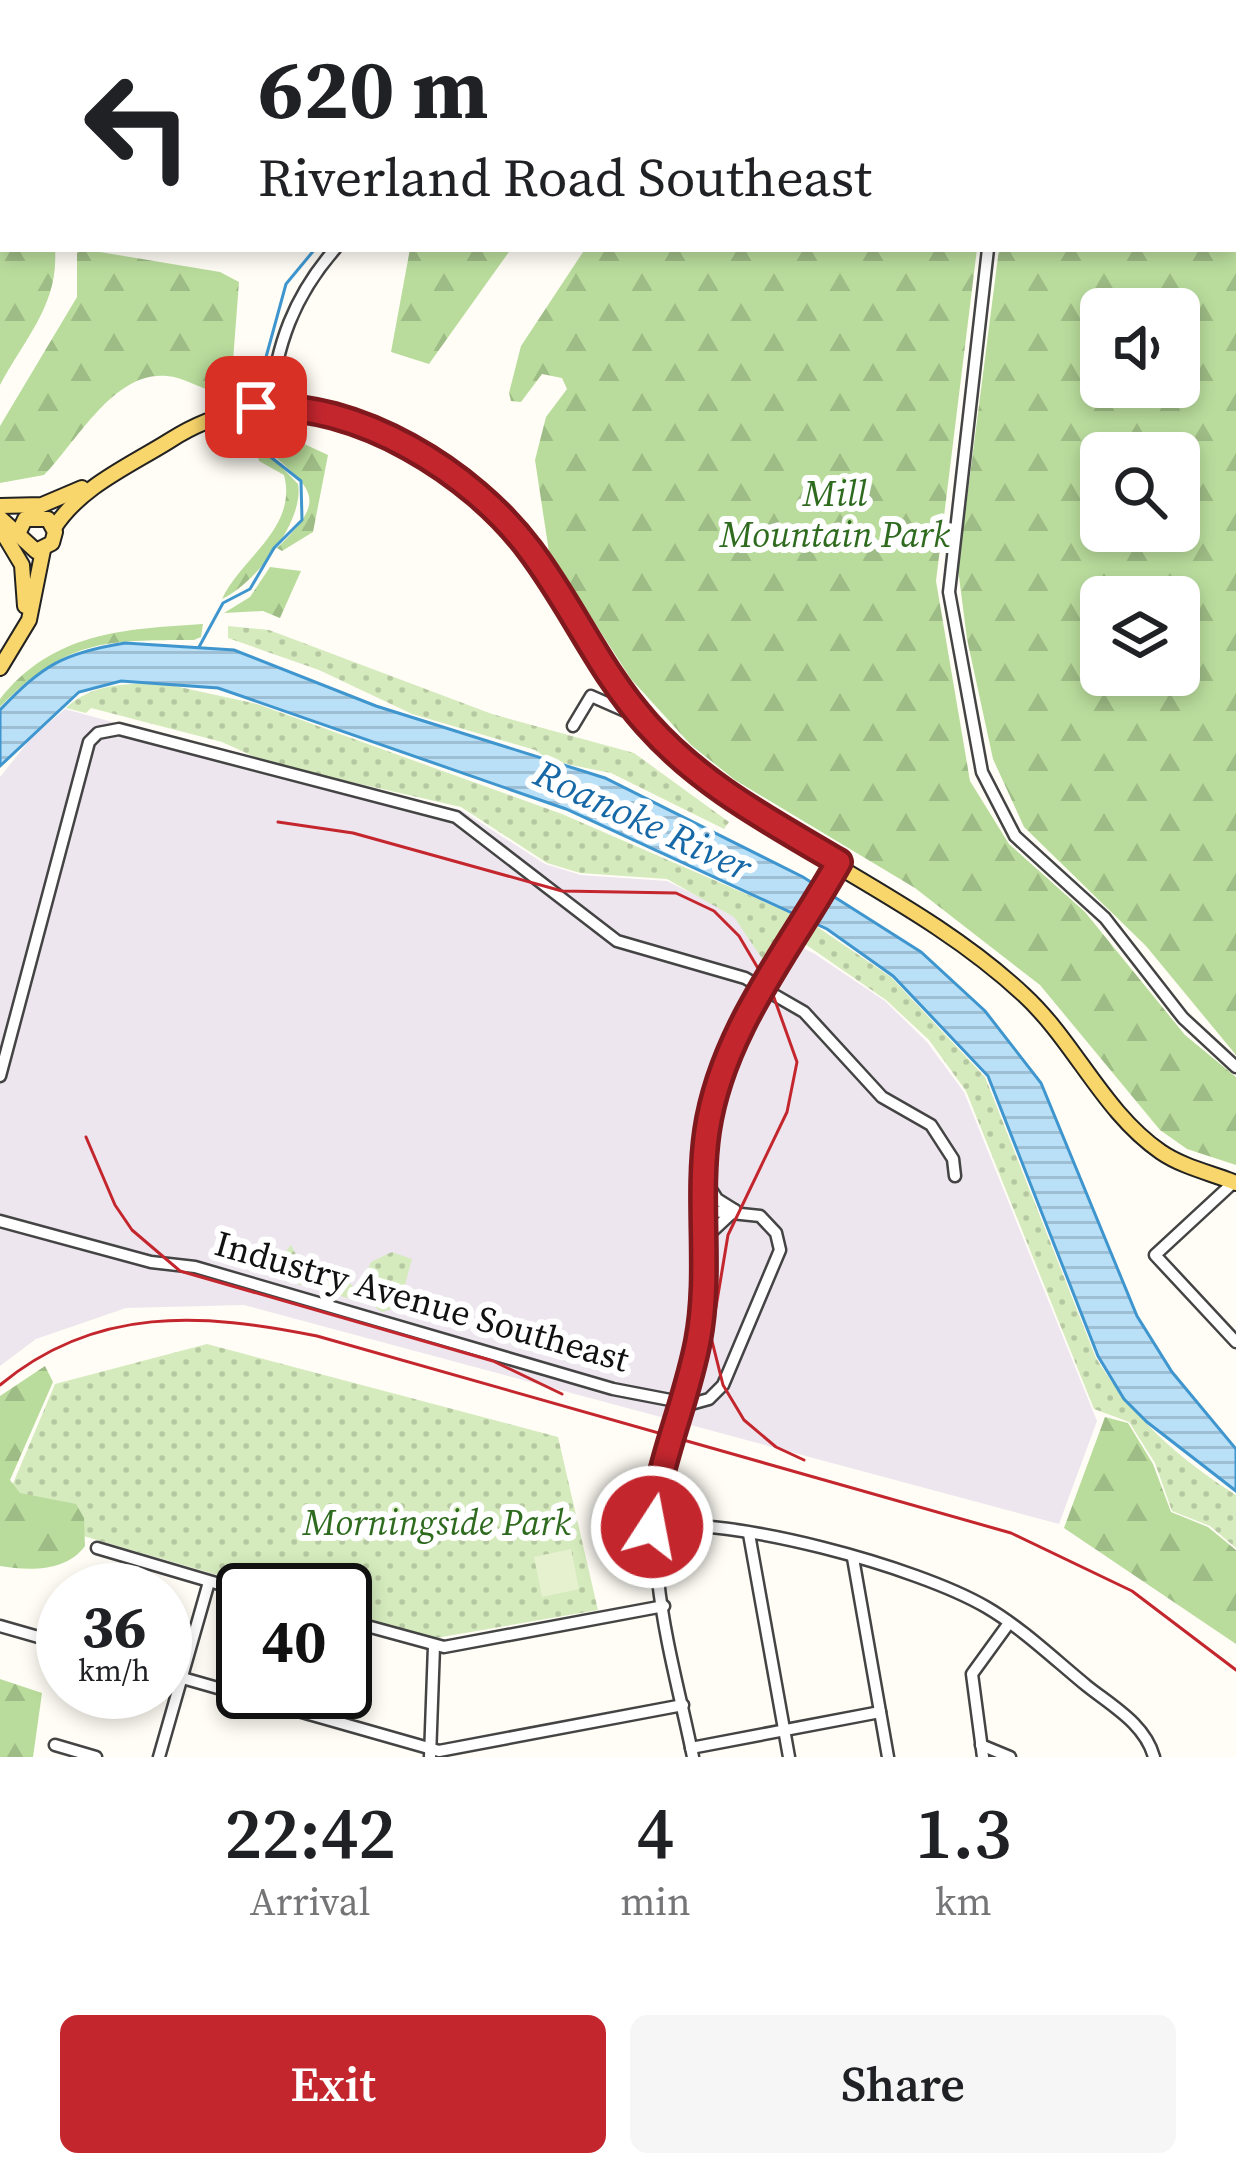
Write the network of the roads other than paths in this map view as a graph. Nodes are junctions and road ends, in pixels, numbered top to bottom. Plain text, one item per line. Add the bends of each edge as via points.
1 (333, 252) edge
2 (988, 252) edge
3 (270, 406) junction
4 (119, 472) junction
5 (82, 496) junction
6 (0, 512) edge
7 (35, 515) junction
8 (54, 528) junction
9 (0, 529) edge
10 (19, 532) junction
11 (35, 550) junction
12 (22, 634) junction
13 (0, 668) edge
14 (632, 707) junction
15 (573, 726) dead end
16 (835, 869) junction
17 (763, 987) junction
18 (1236, 1066) edge
19 (0, 1076) edge
20 (703, 1176) junction
21 (955, 1176) dead end
22 (1235, 1182) edge
23 (703, 1210) junction
24 (736, 1210) junction
25 (0, 1221) edge
26 (702, 1252) junction
27 (1236, 1342) edge
28 (652, 1527) junction
29 (749, 1534) junction
30 (97, 1548) dead end
31 (853, 1558) junction
32 (209, 1582) junction
33 (216, 1584) edge
34 (664, 1606) junction
35 (1009, 1623) junction
36 (0, 1626) edge
37 (372, 1628) edge
38 (36, 1636) edge
39 (192, 1640) edge
40 (434, 1646) junction
41 (192, 1681) edge
42 (683, 1705) junction
43 (880, 1712) junction
44 (170, 1719) edge
45 (784, 1730) junction
46 (56, 1745) dead end
47 (982, 1751) edge
48 (692, 1752) edge
49 (431, 1754) edge
50 (96, 1757) edge
51 (159, 1757) edge
52 (789, 1757) edge
53 (888, 1757) edge
54 (1010, 1757) edge
55 (1154, 1757) edge

1 - 3 street via 288,318
2 - 18 street via 949,592 982,772 1016,836 1105,918 1183,1018
3 - 4 main road via 204,421
3 - 14 main road via 391,440 478,495 530,550
4 - 5 main road
4 - 6 main road via 42,506
5 - 7 main road
5 - 8 main road
6 - 7 main road
6 - 10 main road
7 - 8 main road
7 - 10 main road
8 - 11 main road via 52,543
9 - 12 main road via 22,565
10 - 11 main road
11 - 12 main road
12 - 13 main road
14 - 15 street via 591,696
14 - 16 main road via 714,786
16 - 17 street
16 - 22 main road via 920,912 1024,994 1155,1148
17 - 19 street via 617,941 445,812 119,729 98,733 87,748
17 - 20 street via 722,1071
17 - 21 street via 820,1025 882,1097 932,1125
20 - 23 street
20 - 24 street
22 - 27 street via 1155,1255
23 - 24 street
23 - 26 street
24 - 25 street, Industry Avenue Southeast via 773,1227 778,1258 723,1385 691,1404
24 - 26 street via 709,1230
26 - 28 street, bridge via 702,1317
28 - 29 street via 694,1522
28 - 34 street
29 - 31 street
29 - 45 street
30 - 32 street
31 - 35 street via 944,1587
31 - 43 street
32 - 33 street
32 - 39 street
34 - 40 street
34 - 42 street
35 - 47 street via 972,1674
35 - 55 street via 1135,1724
36 - 38 street
37 - 40 street
40 - 49 street
41 - 49 street
42 - 48 street
42 - 49 street
43 - 45 street
43 - 53 street
44 - 51 street
45 - 48 street
45 - 52 street
46 - 50 street
47 - 54 street

